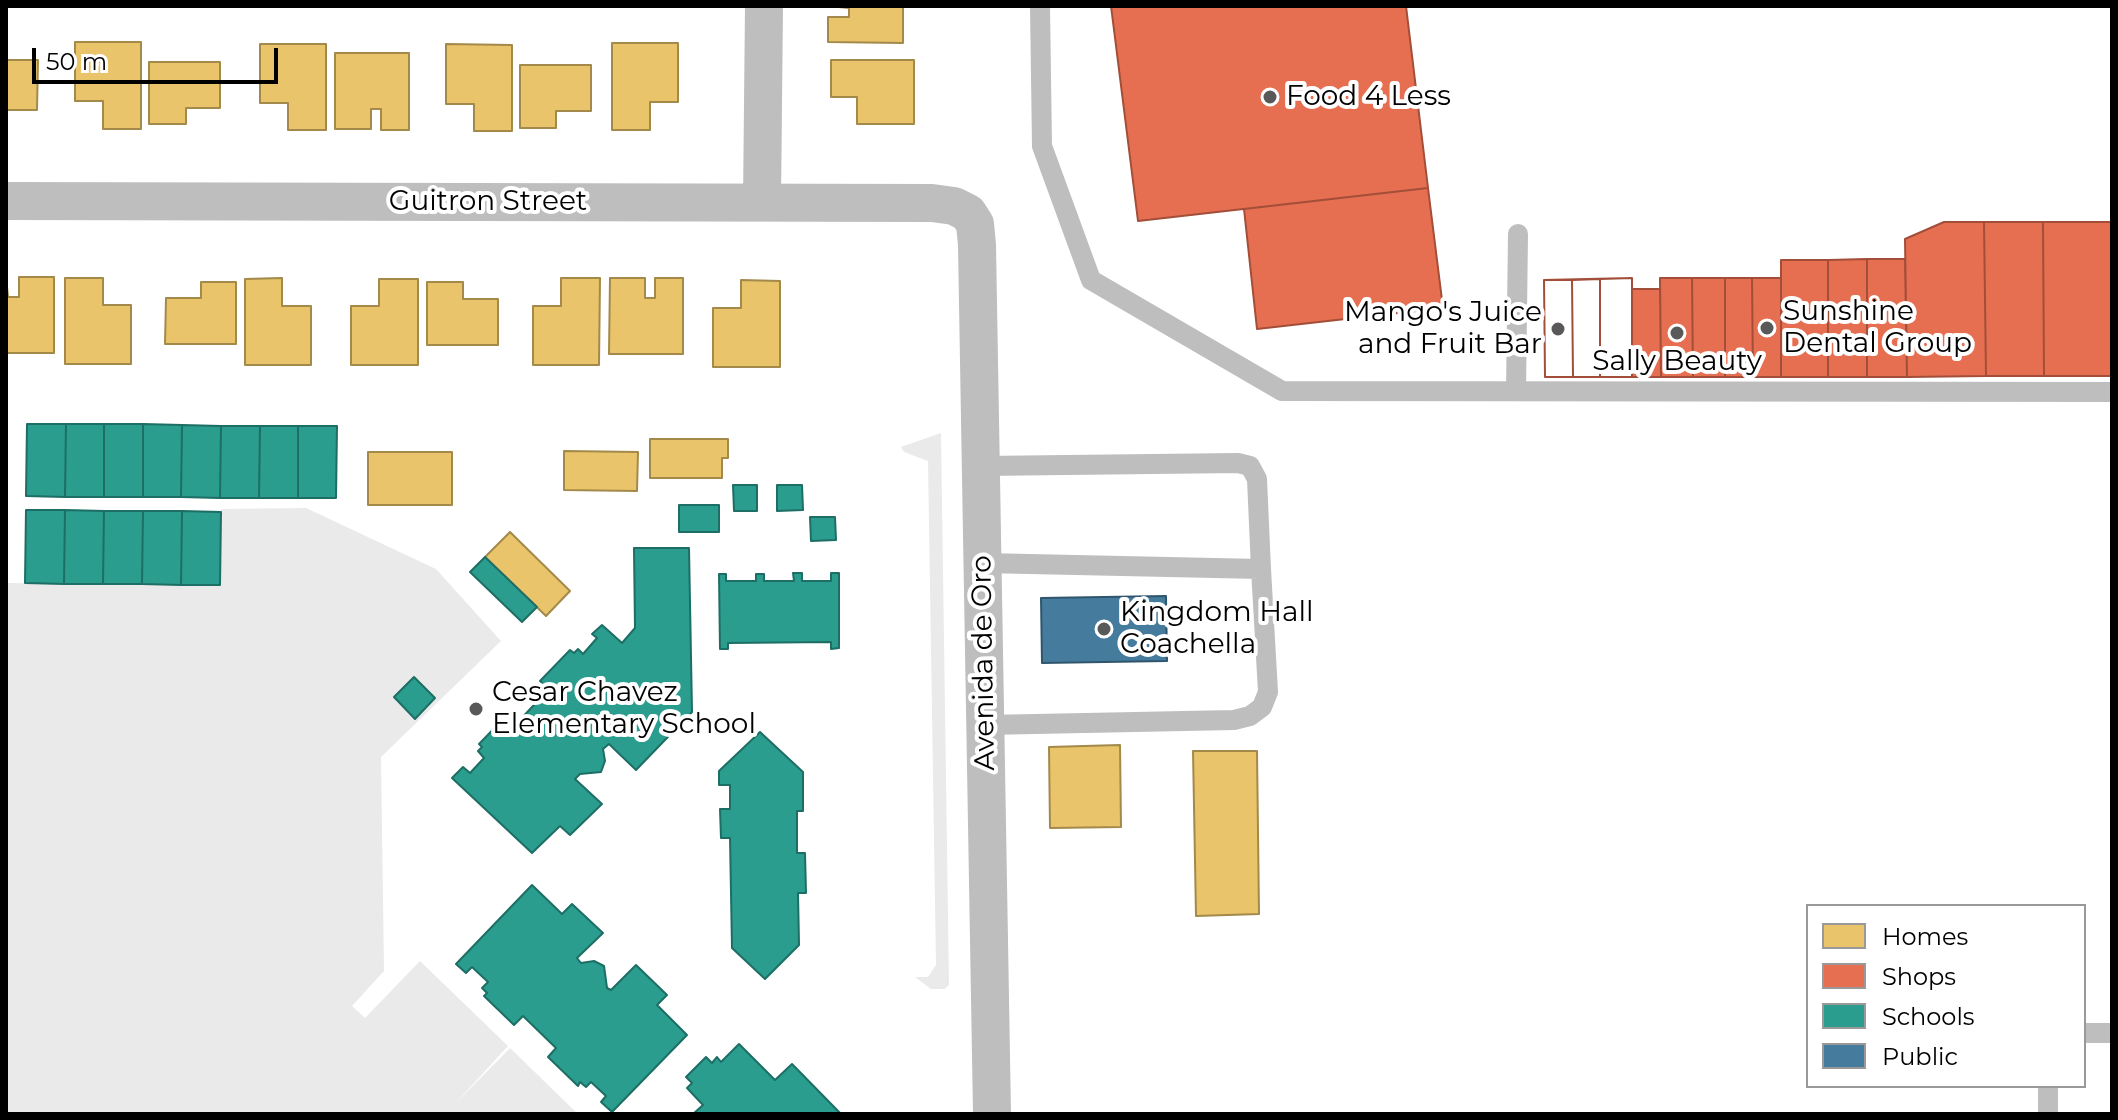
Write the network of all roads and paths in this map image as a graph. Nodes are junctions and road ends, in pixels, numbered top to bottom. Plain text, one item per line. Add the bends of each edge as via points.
1 (764, 6) edge
2 (1040, 6) edge
3 (6, 201) edge
4 (762, 202) junction
5 (968, 213) joint
6 (1518, 234) dead end
7 (1516, 391) junction
8 (2112, 392) edge
9 (981, 466) junction
10 (983, 563) junction
11 (1261, 569) junction
12 (985, 725) junction
13 (2086, 1033) edge
14 (2112, 1033) edge
15 (2048, 1088) edge
16 (992, 1114) edge
17 (2048, 1114) edge

1 - 4 street
2 - 7 lane via 1042,146 1091,280 1282,391
3 - 4 street, Guitron Street
4 - 5 street, Guitron Street via 932,203
5 - 9 street, Avenida de Oro via 977,245
6 - 7 lane
7 - 8 lane
9 - 10 street, Avenida de Oro
9 - 11 lane via 1250,466 1257,479
10 - 11 lane
10 - 12 street, Avenida de Oro
11 - 12 lane via 1268,692 1262,707 1250,716
12 - 16 street, Avenida de Oro
13 - 14 lane
15 - 17 lane

